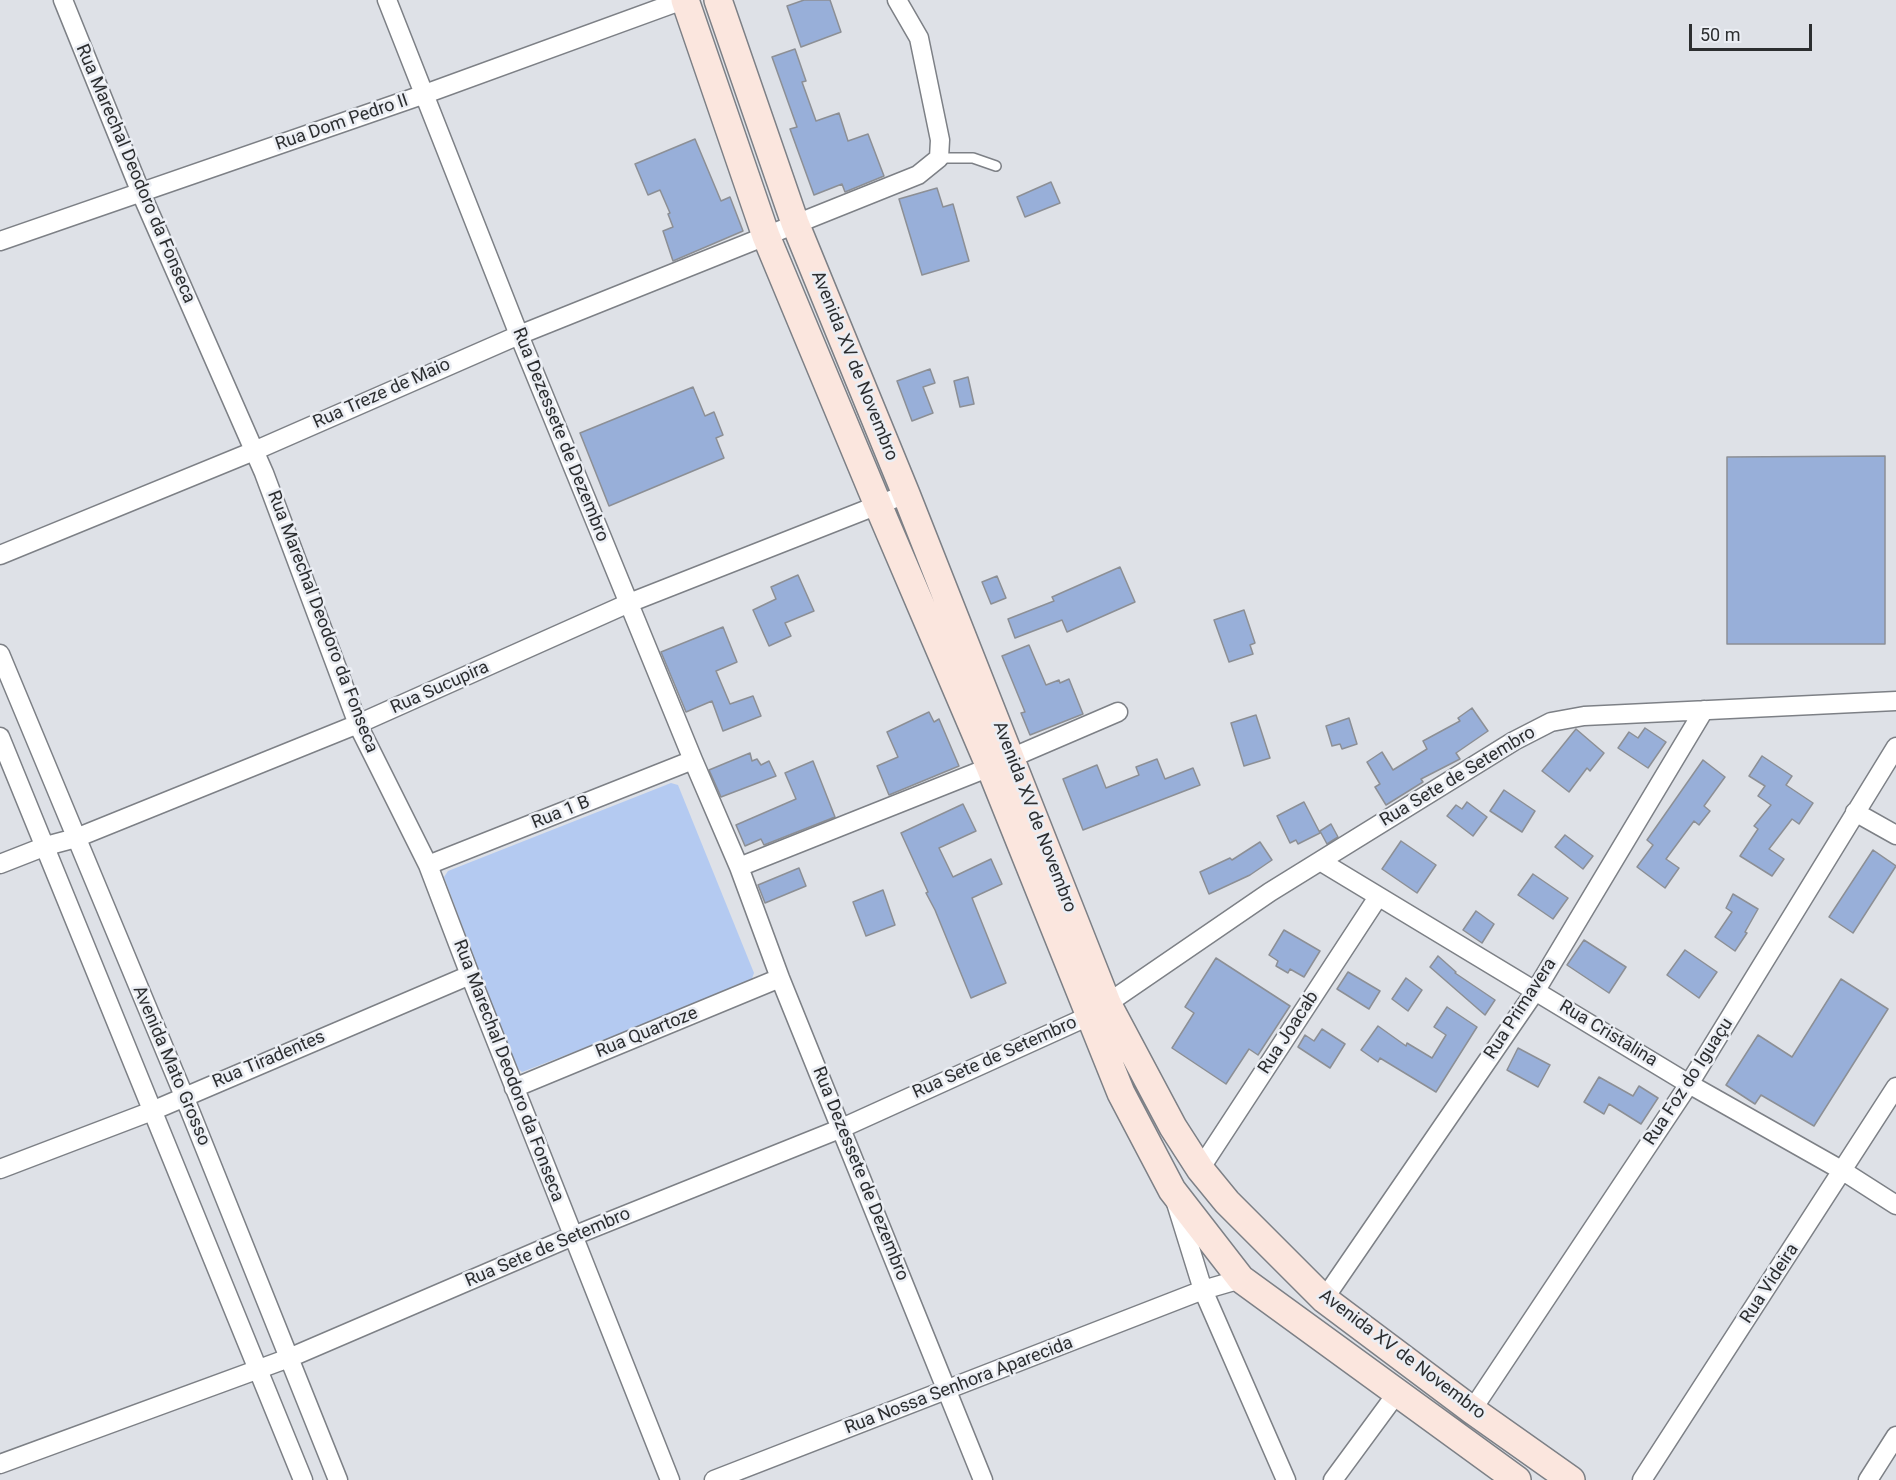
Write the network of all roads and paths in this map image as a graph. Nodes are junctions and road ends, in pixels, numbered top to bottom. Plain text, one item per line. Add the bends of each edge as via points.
1 (63, 0) edge
2 (387, 0) edge
3 (684, 0) edge
4 (718, 0) edge
5 (897, 0) edge
6 (425, 94) junction
7 (939, 158) junction
8 (996, 166) dead end
9 (141, 194) junction
10 (795, 223) junction
11 (766, 236) junction
12 (0, 242) edge
13 (519, 335) junction
14 (254, 451) junction
15 (906, 494) junction
16 (878, 505) junction
17 (0, 555) edge
18 (629, 603) junction
19 (0, 654) edge
20 (1896, 701) edge
21 (1704, 710) junction
22 (1118, 711) dead end
23 (358, 724) junction
24 (0, 737) edge
25 (1896, 747) edge
26 (693, 760) junction
27 (1001, 763) junction
28 (1855, 812) junction
29 (1896, 835) edge
30 (76, 838) junction
31 (46, 846) junction
32 (1320, 861) junction
33 (0, 864) edge
34 (428, 865) junction
35 (739, 867) junction
36 (1378, 897) junction
37 (470, 975) junction
38 (780, 978) junction
39 (1536, 990) junction
40 (1098, 1009) junction
41 (1689, 1084) junction
42 (1896, 1087) edge
43 (514, 1088) junction
44 (184, 1096) junction
45 (152, 1111) junction
46 (842, 1128) junction
47 (0, 1169) edge
48 (1200, 1169) junction
49 (1843, 1171) junction
50 (1172, 1190) junction
51 (1896, 1206) edge
52 (573, 1236) junction
53 (1241, 1279) junction
54 (1203, 1290) junction
55 (1323, 1299) junction
56 (290, 1358) junction
57 (259, 1371) junction
58 (947, 1391) junction
59 (1397, 1393) junction
60 (1472, 1410) junction
61 (1896, 1436) edge
62 (0, 1464) edge
63 (303, 1480) edge
64 (338, 1480) edge
65 (670, 1480) edge
66 (714, 1480) edge
67 (983, 1480) edge
68 (1286, 1480) edge
69 (1333, 1480) edge
70 (1517, 1480) edge
71 (1571, 1480) edge
72 (1642, 1480) edge
73 (1868, 1480) edge

1 - 9 street, Rua Marechal Deodoro da Fonseca
2 - 6 street, Rua Dezessete de Dezembro
3 - 6 street, Rua Dom Pedro II
3 - 11 main road, Avenida XV de Novembro
4 - 10 main road, Avenida XV de Novembro
5 - 7 street via 919,38 940,140
6 - 9 street, Rua Dom Pedro II
6 - 13 street, Rua Dezessete de Dezembro
7 - 8 lane via 973,158
7 - 10 street, Rua Treze de Maio via 918,175
9 - 12 street, Rua Dom Pedro II
9 - 14 street, Rua Marechal Deodoro da Fonseca
10 - 11 street, Rua Treze de Maio
10 - 15 main road, Avenida XV de Novembro
11 - 13 street, Rua Treze de Maio
11 - 16 main road, Avenida XV de Novembro
13 - 14 street, Rua Treze de Maio
13 - 18 street, Rua Dezessete de Dezembro
14 - 17 street, Rua Treze de Maio
14 - 23 street, Rua Marechal Deodoro da Fonseca
15 - 16 street, Rua Sucupira
15 - 27 main road, Avenida XV de Novembro
16 - 18 street, Rua Sucupira
16 - 27 main road, Avenida XV de Novembro
18 - 23 street, Rua Sucupira
18 - 26 street, Rua Dezessete de Dezembro
19 - 30 street, Avenida Mato Grosso
20 - 21 street, Rua Sete de Setembro
21 - 32 street, Rua Sete de Setembro via 1584,716 1551,722
21 - 39 street, Rua Primavera
22 - 27 street
23 - 30 street, Rua Sucupira
23 - 34 street, Rua Marechal Deodoro da Fonseca
24 - 31 street, Avenida Mato Grosso
25 - 28 street, Rua Foz do Iguaçu
26 - 34 street, Rua 1 B
26 - 35 street, Rua Dezessete de Dezembro
27 - 35 street
27 - 40 main road, Avenida XV de Novembro
28 - 29 street
28 - 41 street, Rua Foz do Iguaçu
30 - 31 street, Rua Sucupira
30 - 44 street, Avenida Mato Grosso
31 - 33 street, Rua Sucupira
31 - 45 street, Avenida Mato Grosso
32 - 36 street, Rua Cristalina
32 - 40 street, Rua Sete de Setembro
34 - 37 street, Rua Marechal Deodoro da Fonseca
35 - 38 street, Rua Dezessete de Dezembro
36 - 39 street, Rua Cristalina
36 - 48 street, Rua Joacab
37 - 43 street, Rua Marechal Deodoro da Fonseca
37 - 44 street, Rua Tiradentes
38 - 43 street, Rua Quartoze
38 - 46 street, Rua Dezessete de Dezembro
39 - 41 street, Rua Cristalina
39 - 55 street, Rua Primavera
40 - 46 street, Rua Sete de Setembro
40 - 48 main road, Avenida XV de Novembro
40 - 50 main road, Avenida XV de Novembro via 1121,1093
41 - 49 street, Rua Cristalina
41 - 60 street, Rua Foz do Iguaçu
42 - 49 street, Rua Videira
43 - 52 street, Rua Marechal Deodoro da Fonseca
44 - 45 street, Rua Tiradentes
44 - 56 street, Avenida Mato Grosso
45 - 47 street, Rua Tiradentes
45 - 57 street, Avenida Mato Grosso
46 - 52 street, Rua Sete de Setembro
46 - 58 street, Rua Dezessete de Dezembro
48 - 55 main road, Avenida XV de Novembro via 1227,1202
49 - 51 street, Rua Cristalina
49 - 72 street, Rua Videira
50 - 53 main road, Avenida XV de Novembro
50 - 54 street
52 - 56 street, Rua Sete de Setembro
52 - 65 street, Rua Marechal Deodoro da Fonseca
53 - 54 street, Rua Nossa Senhora Aparecida
53 - 59 main road, Avenida XV de Novembro
54 - 58 street, Rua Nossa Senhora Aparecida
54 - 68 street
55 - 60 main road, Avenida XV de Novembro
56 - 57 street, Rua Sete de Setembro
56 - 64 street, Avenida Mato Grosso
57 - 62 street, Rua Sete de Setembro
57 - 63 street, Avenida Mato Grosso
58 - 66 street, Rua Nossa Senhora Aparecida
58 - 67 street, Rua Dezessete de Dezembro
59 - 69 street
59 - 70 main road, Avenida XV de Novembro
60 - 71 main road, Avenida XV de Novembro
61 - 73 street

